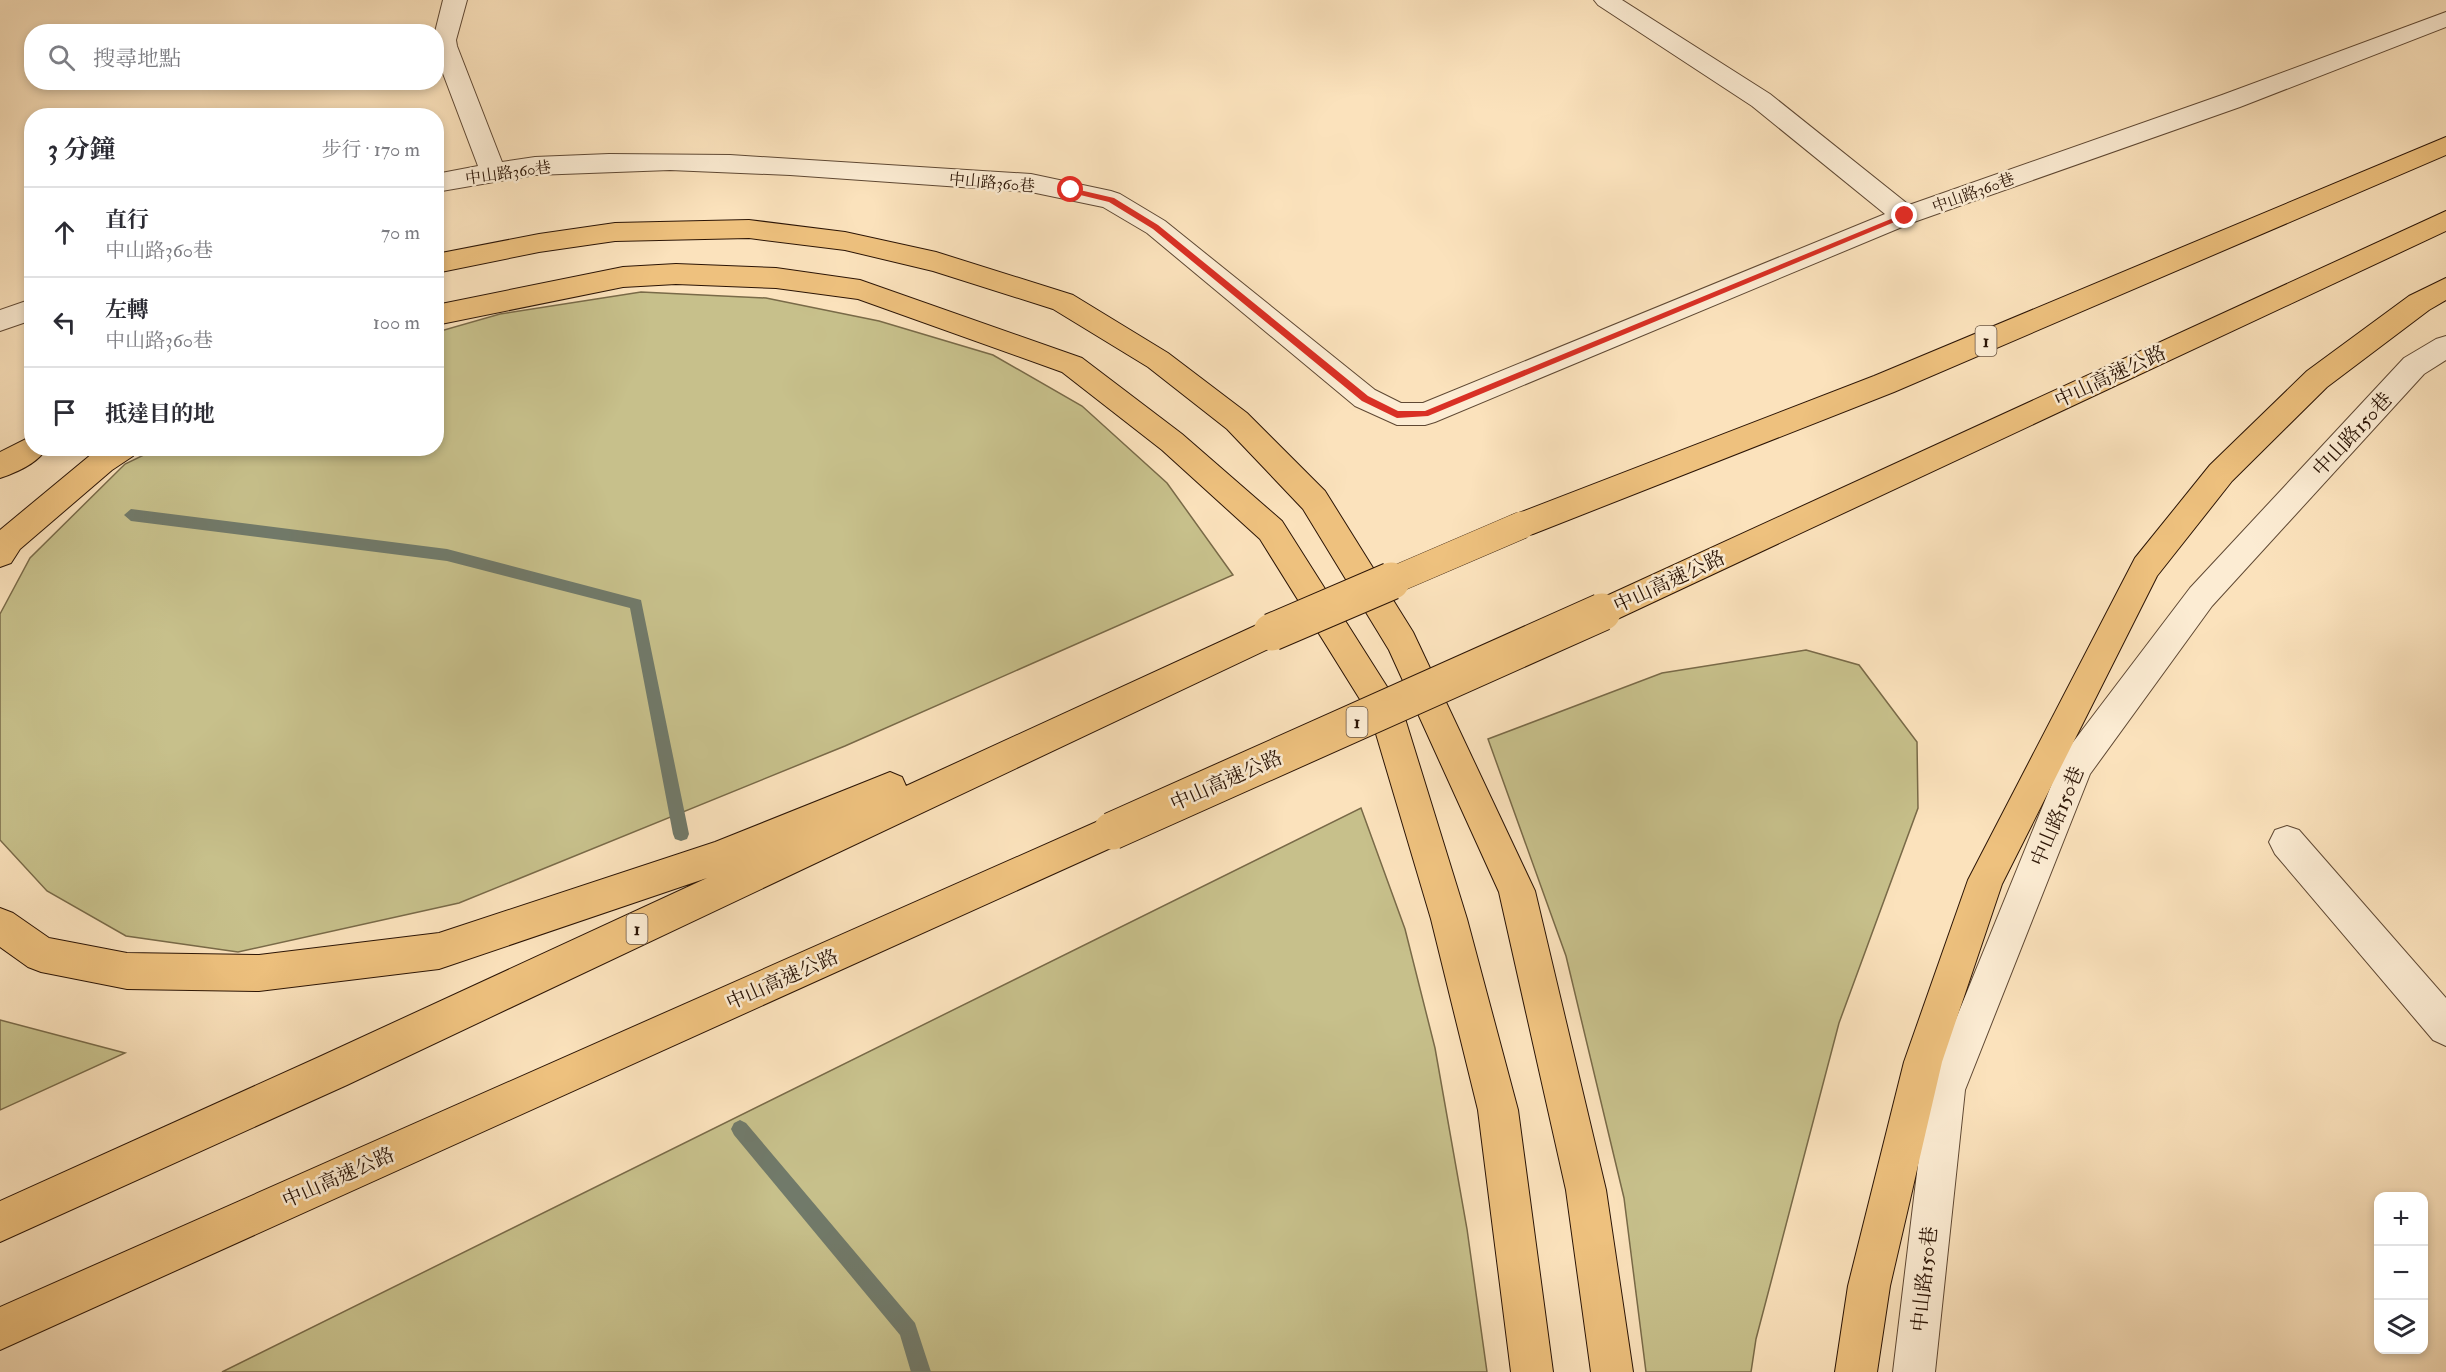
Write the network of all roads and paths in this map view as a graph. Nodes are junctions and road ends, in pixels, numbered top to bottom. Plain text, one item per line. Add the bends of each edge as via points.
1 (454, 0) edge
2 (1606, 0) edge
3 (2446, 19) edge
4 (2446, 145) edge
5 (493, 172) junction
6 (444, 181) edge
7 (1905, 216) junction
8 (2446, 220) edge
9 (444, 262) edge
10 (2446, 288) edge
11 (24, 312) edge
12 (444, 313) edge
13 (0, 321) edge
14 (2446, 346) edge
15 (24, 452) edge
16 (110, 456) edge
17 (0, 466) edge
18 (0, 554) edge
19 (1272, 632) junction
20 (2287, 842) dead end
21 (0, 925) edge
22 (2446, 1027) edge
23 (0, 1222) edge
24 (0, 1329) edge
25 (1532, 1372) edge
26 (1612, 1372) edge
27 (1856, 1372) edge
28 (1914, 1372) edge

1 - 5 street via 445,46
2 - 7 street via 1761,100
3 - 7 street, 中山路360巷 via 2231,101
4 - 19 highway, 1, bridge via 1884,384 1522,525
5 - 6 street, 中山路360巷
5 - 7 street, 中山路360巷 via 548,165 726,162 1031,183 1111,200 1156,227 1365,398 1397,414 1425,414
8 - 24 highway, 中山高速公路 / 1, bridge via 1602,612
9 - 26 highway via 615,232 749,229 845,241 936,261 1063,302 1158,360 1237,421 1314,500 1402,642 1517,891 1586,1190
10 - 27 highway via 2419,303 2317,379 2221,473 2146,567 1986,880 1923,1062 1869,1286
11 - 13 street
12 - 25 highway via 623,277 676,274 776,278 860,290 1072,365 1172,441 1271,530 1386,712 1449,919 1498,1110
14 - 28 street, 中山路150巷 via 2414,366 2201,597 2076,765 1946,1090
15 - 17 highway
16 - 18 highway via 18,533
19 - 21 highway via 718,858 439,951 260,973 127,971 41,954
19 - 23 highway, 1 via 344,1066
20 - 22 street

